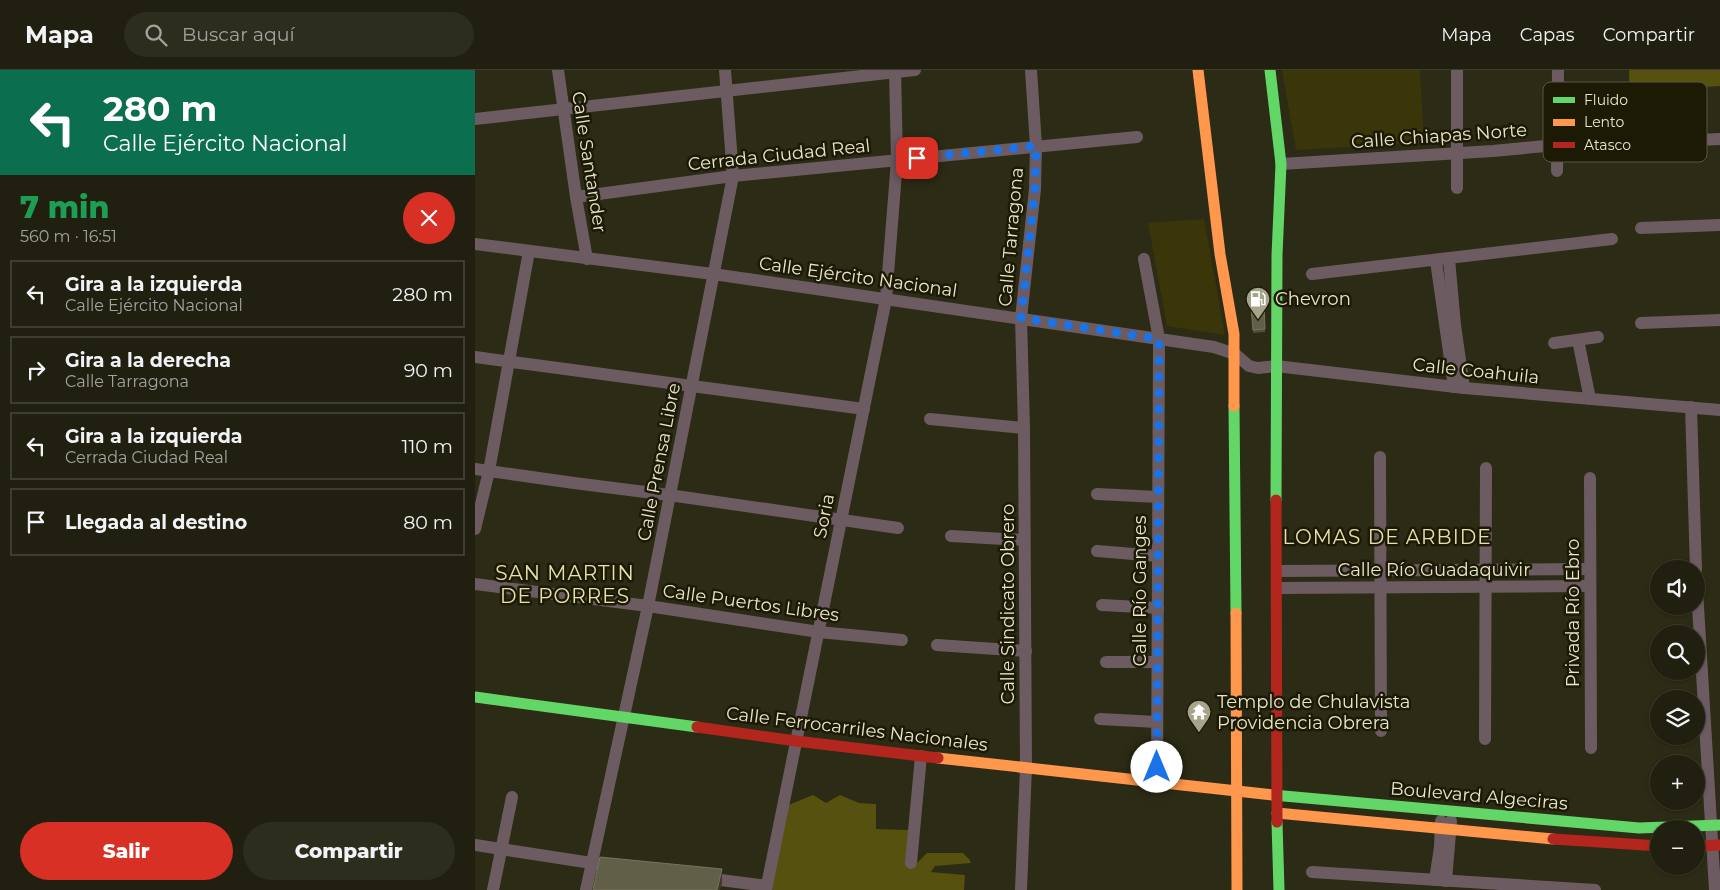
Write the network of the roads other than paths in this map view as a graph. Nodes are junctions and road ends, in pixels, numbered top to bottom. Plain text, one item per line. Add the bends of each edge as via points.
1 (558, 70) edge
2 (725, 70) edge
3 (915, 70) edge
4 (1031, 70) edge
5 (1198, 70) edge
6 (1270, 70) edge
7 (1457, 70) edge
8 (895, 71) edge
9 (727, 90) junction
10 (563, 108) junction
11 (475, 119) edge
12 (1137, 137) dead end
13 (1720, 139) edge
14 (1707, 140) edge
15 (1036, 146) junction
16 (1543, 146) edge
17 (1458, 153) junction
18 (897, 160) junction
19 (1557, 162) edge
20 (1281, 164) junction
21 (1557, 171) dead end
22 (733, 176) junction
23 (1457, 188) dead end
24 (576, 197) junction
25 (1720, 225) edge
26 (1641, 228) dead end
27 (1612, 239) dead end
28 (475, 244) edge
29 (529, 251) junction
30 (587, 259) junction
31 (1144, 259) dead end
32 (1449, 259) junction
33 (1436, 261) junction
34 (713, 274) junction
35 (1312, 274) dead end
36 (886, 299) junction
37 (1021, 318) junction
38 (1720, 320) edge
39 (1641, 324) dead end
40 (1598, 338) dead end
41 (1159, 339) junction
42 (1577, 340) junction
43 (1554, 343) dead end
44 (1235, 354) junction
45 (475, 357) edge
46 (509, 361) junction
47 (1276, 366) junction
48 (692, 385) junction
49 (1459, 388) junction
50 (1591, 399) junction
51 (1691, 407) junction
52 (865, 409) junction
53 (1720, 410) edge
54 (930, 419) dead end
55 (1024, 428) junction
56 (1380, 457) dead end
57 (1487, 468) dead end
58 (475, 469) edge
59 (489, 471) junction
60 (1590, 478) dead end
61 (1097, 494) dead end
62 (669, 495) junction
63 (1158, 497) junction
64 (841, 520) junction
65 (898, 528) dead end
66 (475, 529) edge
67 (951, 536) dead end
68 (1025, 540) junction
69 (1097, 551) dead end
70 (1158, 556) junction
71 (1696, 560) edge
72 (1590, 569) junction
73 (1486, 570) junction
74 (1277, 571) junction
75 (1381, 571) junction
76 (475, 584) edge
77 (1590, 586) junction
78 (1380, 587) junction
79 (1486, 587) junction
80 (1277, 588) junction
81 (1102, 605) dead end
82 (648, 606) junction
83 (1157, 608) junction
84 (1699, 615) edge
85 (819, 632) junction
86 (903, 640) dead end
87 (937, 645) dead end
88 (1026, 651) junction
89 (1106, 662) dead end
90 (1157, 662) junction
91 (475, 697) edge
92 (623, 716) junction
93 (1100, 718) dead end
94 (1157, 722) junction
95 (1381, 731) dead end
96 (1485, 739) dead end
97 (796, 741) junction
98 (1591, 748) dead end
99 (921, 756) junction
100 (1026, 767) junction
101 (1157, 782) junction
102 (1235, 791) junction
103 (1277, 795) junction
104 (511, 797) dead end
105 (1447, 811) junction
106 (1277, 813) junction
107 (1715, 825) edge
108 (1446, 829) junction
109 (475, 845) edge
110 (1650, 845) edge
111 (1716, 845) edge
112 (501, 848) junction
113 (592, 863) junction
114 (911, 863) dead end
115 (610, 866) edge
116 (1311, 872) dead end
117 (693, 876) edge
118 (1441, 881) junction
119 (767, 888) edge
120 (493, 890) edge
121 (586, 890) edge
122 (1021, 890) edge
123 (1237, 890) edge
124 (1279, 890) edge
125 (1595, 890) edge
126 (1715, 890) edge

1 - 10 street, Calle Santander
2 - 9 street, Calle Prensa Libre
3 - 8 street
4 - 15 street, Calle Tarragona
5 - 44 main road
6 - 20 main road
7 - 17 street
8 - 9 street
8 - 18 street, Soria
9 - 10 street
9 - 22 street, Calle Prensa Libre
10 - 11 street
10 - 24 street, Calle Santander
12 - 15 street, Cerrada Ciudad Real
13 - 14 street, Calle Chiapas Norte
15 - 18 street, Cerrada Ciudad Real
15 - 37 street, Calle Tarragona via 1035,189
16 - 17 street, Calle Chiapas Norte
17 - 20 street, Calle Chiapas Norte
17 - 23 street
18 - 22 street, Cerrada Ciudad Real
18 - 36 street, Soria
19 - 21 street
20 - 47 main road
22 - 24 street, Cerrada Ciudad Real
22 - 34 street, Calle Prensa Libre
24 - 30 street, Calle Santander
25 - 26 street
27 - 32 street
28 - 29 street, Calle Ejército Nacional
29 - 30 street, Calle Ejército Nacional
29 - 46 street
30 - 34 street, Calle Ejército Nacional
31 - 41 street, Calle Río Ganges
32 - 33 street
32 - 49 street
33 - 35 street
33 - 49 street
34 - 36 street, Calle Ejército Nacional
34 - 48 street, Calle Prensa Libre
36 - 37 street, Calle Ejército Nacional
36 - 52 street, Soria
37 - 41 street, Calle Ejército Nacional
37 - 55 street, Calle Sindicato Obrero
38 - 39 street
40 - 42 street
41 - 44 street, Calle Ejército Nacional via 1214,347
41 - 63 street, Calle Río Ganges
42 - 43 street
42 - 50 street
44 - 47 street, Calle Coahuila via 1249,366
44 - 102 main road
45 - 46 street
46 - 48 street
46 - 59 street
47 - 49 street, Calle Coahuila
47 - 74 main road
48 - 52 street
48 - 62 street, Calle Prensa Libre
49 - 50 street, Calle Coahuila
50 - 51 street, Calle Coahuila
51 - 53 street, Calle Coahuila
51 - 71 street
52 - 64 street, Soria
54 - 55 street
55 - 68 street, Calle Sindicato Obrero
56 - 75 street
57 - 73 street
58 - 59 street
59 - 62 street
59 - 66 street
60 - 72 street, Privada Río Ebro
61 - 63 street
62 - 64 street
62 - 82 street, Calle Prensa Libre
63 - 70 street, Calle Río Ganges
64 - 65 street
64 - 85 street, Soria
67 - 68 street
68 - 88 street, Calle Sindicato Obrero
69 - 70 street
70 - 83 street, Calle Río Ganges
72 - 73 street, Calle Río Guadaquivir
72 - 77 street, Privada Río Ebro
73 - 75 street, Calle Río Guadaquivir
73 - 79 street
74 - 75 street, Calle Río Guadaquivir
74 - 80 main road
75 - 78 street
76 - 82 street, Calle Puertos Libres
77 - 79 street, Calle Río Guadaquivir
77 - 98 street, Privada Río Ebro
78 - 79 street, Calle Río Guadaquivir
78 - 80 street, Calle Río Guadaquivir
78 - 95 street
79 - 96 street
80 - 103 main road
81 - 83 street
82 - 85 street, Calle Puertos Libres
82 - 92 street, Calle Prensa Libre
83 - 90 street, Calle Río Ganges
84 - 107 street
85 - 86 street, Calle Puertos Libres
85 - 97 street, Soria
87 - 88 street
88 - 100 street, Calle Sindicato Obrero
89 - 90 street
90 - 94 street, Calle Río Ganges
91 - 92 main road, Calle Ferrocarriles Nacionales
92 - 97 main road, Calle Ferrocarriles Nacionales
92 - 113 street, Calle Prensa Libre
93 - 94 street
94 - 101 street, Calle Río Ganges
97 - 99 main road, Calle Ferrocarriles Nacionales
97 - 119 street, Soria
99 - 100 main road, Calle Ferrocarriles Nacionales
99 - 114 street
100 - 101 main road, Calle Ferrocarriles Nacionales
100 - 122 street, Calle Sindicato Obrero
101 - 102 main road, Calle Ferrocarriles Nacionales
102 - 103 main road, Boulevard Algeciras
102 - 123 main road
103 - 105 main road, Boulevard Algeciras
103 - 106 main road
104 - 112 street
105 - 107 main road, Boulevard Algeciras via 1639,828
105 - 108 street
106 - 108 main road, Boulevard Algeciras
106 - 124 main road
107 - 111 street
108 - 110 main road, Boulevard Algeciras
108 - 118 street
109 - 112 street
111 - 126 street
112 - 113 street
112 - 120 street
113 - 115 street
113 - 121 street, Calle Prensa Libre
116 - 118 street
117 - 119 street
118 - 125 street

